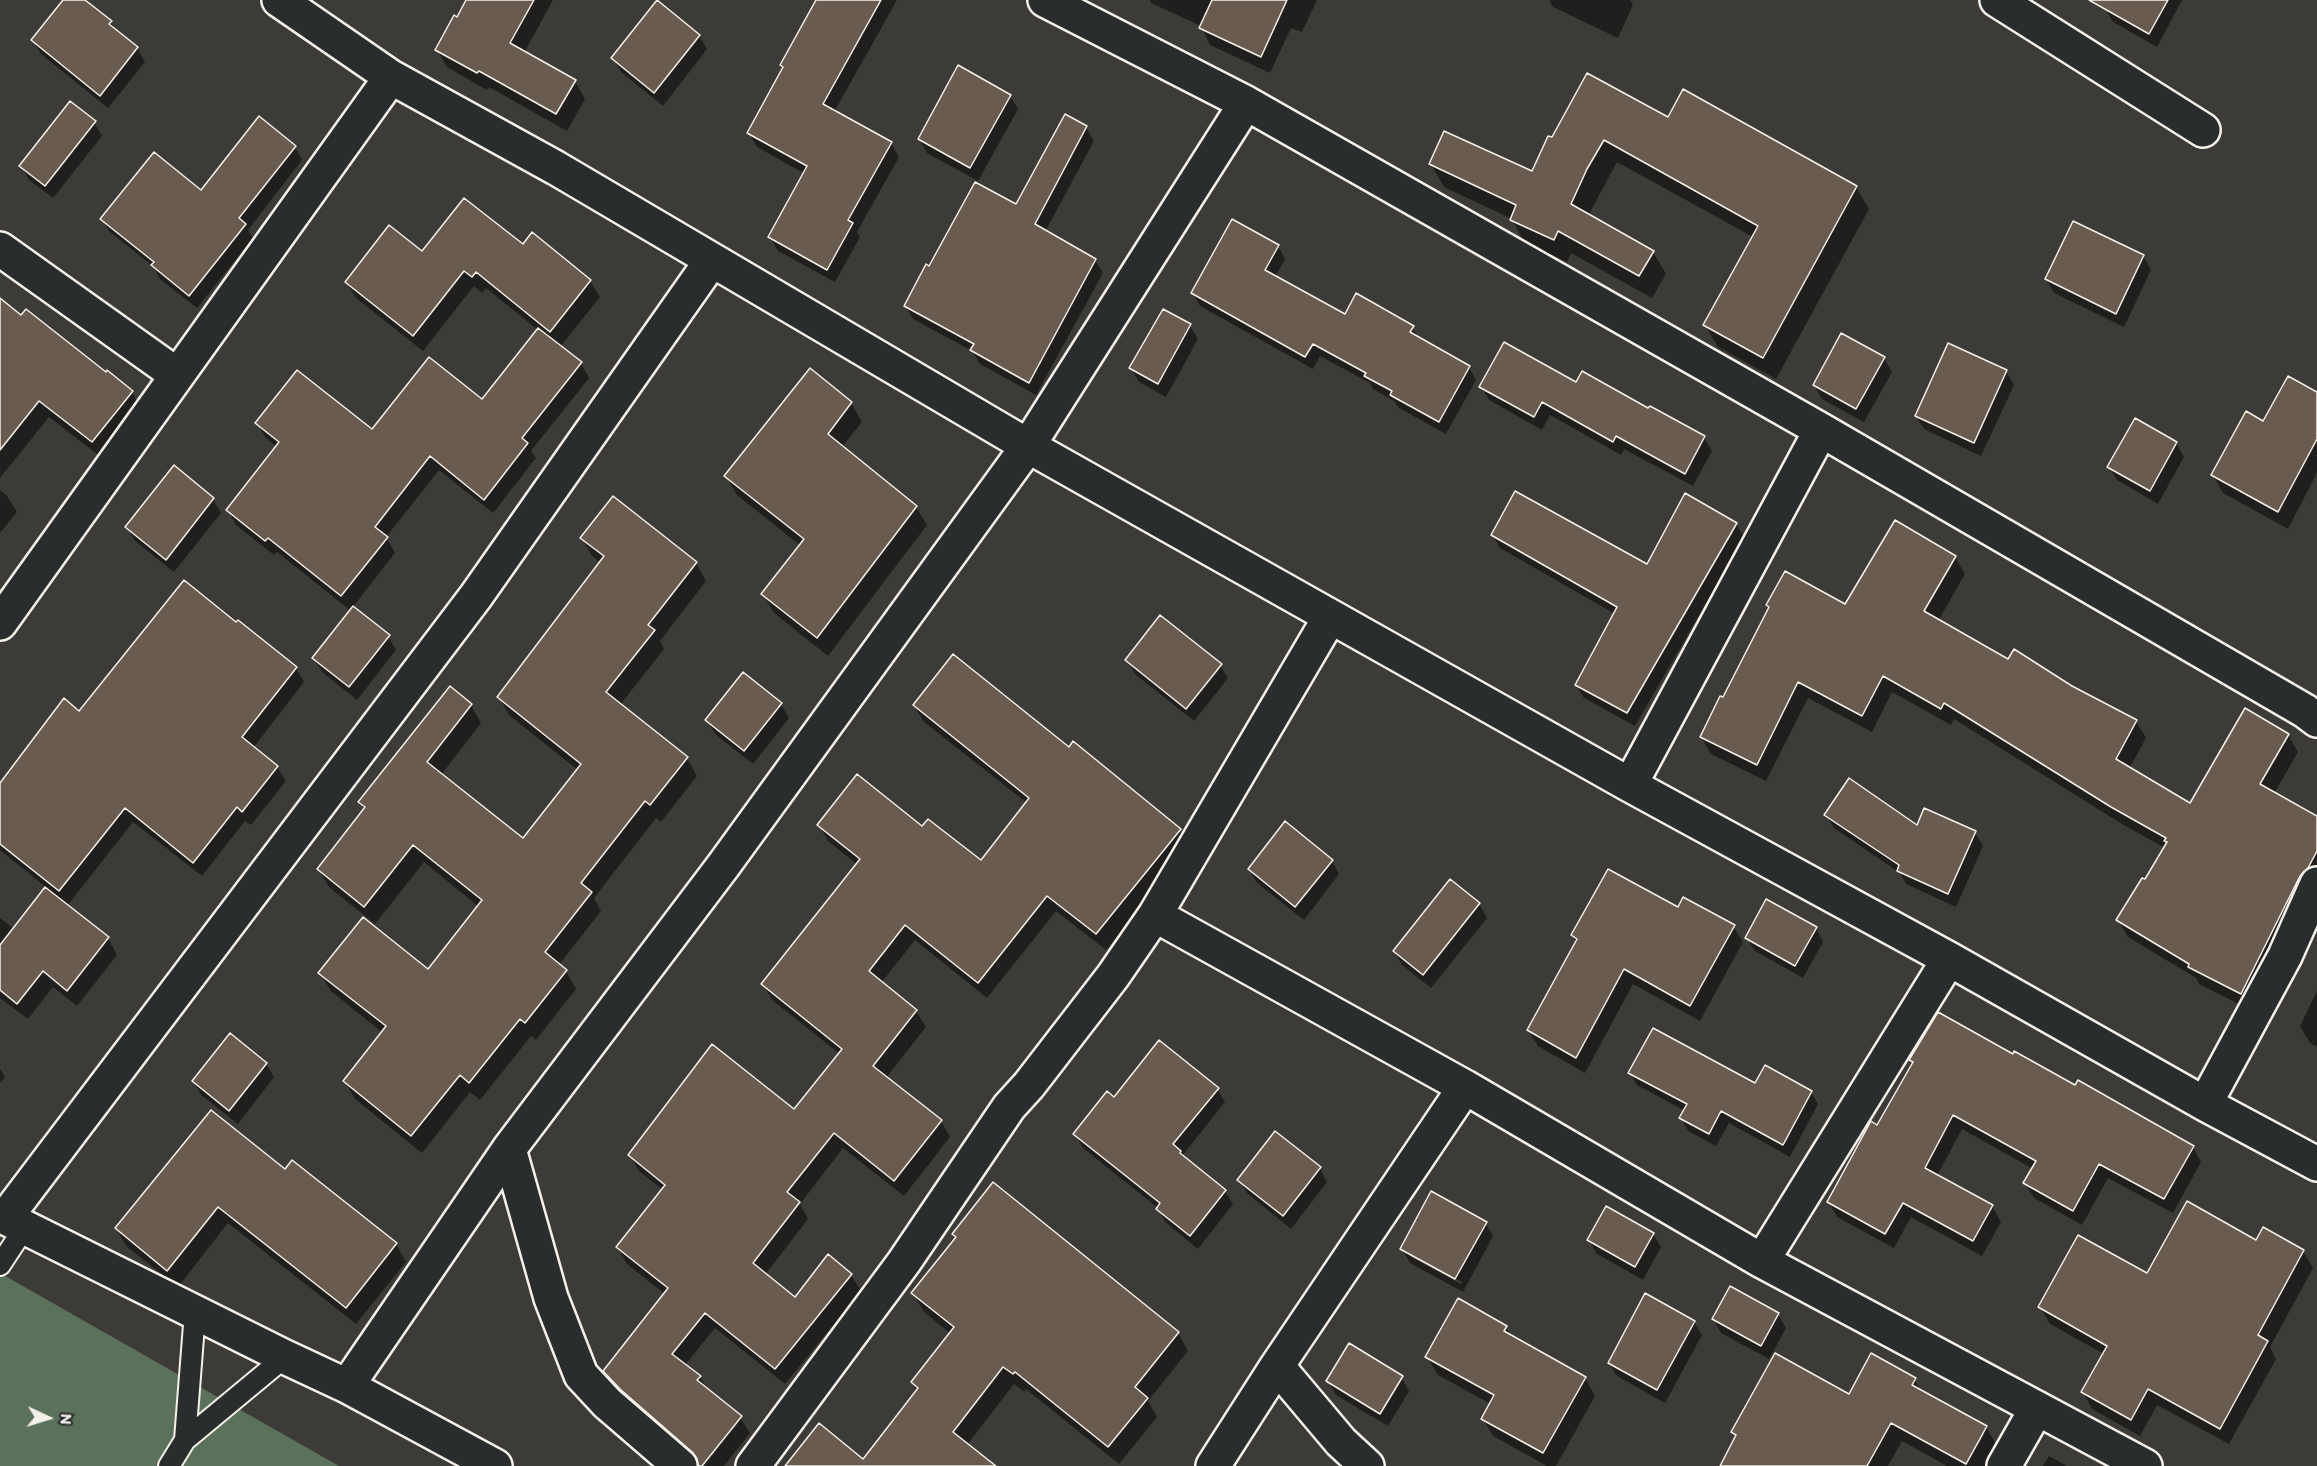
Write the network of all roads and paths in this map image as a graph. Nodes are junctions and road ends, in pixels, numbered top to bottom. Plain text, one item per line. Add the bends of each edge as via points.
1 (279, 0) edge
2 (1045, 0) edge
3 (1997, 0) edge
4 (391, 77) junction
5 (1246, 103) junction
6 (2204, 130) dead end
7 (0, 249) edge
8 (712, 260) junction
9 (177, 375) junction
10 (1821, 430) junction
11 (1028, 446) junction
12 (1330, 617) junction
13 (0, 623) edge
14 (2317, 720) edge
15 (1630, 785) junction
16 (2317, 884) edge
17 (1155, 915) junction
18 (1949, 959) junction
19 (1465, 1087) junction
20 (2205, 1104) junction
21 (509, 1149) junction
22 (2317, 1164) edge
23 (10, 1220) edge
24 (1762, 1261) junction
25 (0, 1265) edge
26 (195, 1312) junction
27 (285, 1357) junction
28 (1277, 1366) junction
29 (347, 1386) junction
30 (2037, 1407) junction
31 (185, 1440) junction
32 (169, 1466) edge
33 (495, 1466) edge
34 (680, 1466) edge
35 (753, 1466) edge
36 (1213, 1466) edge
37 (1367, 1466) edge
38 (2004, 1466) edge
39 (2145, 1466) edge

1 - 4 street
2 - 5 street
3 - 6 street
4 - 8 street
4 - 9 street
5 - 10 street
5 - 11 street
7 - 9 street
8 - 11 street
8 - 23 street via 476,596
9 - 13 street
10 - 14 street
10 - 15 street
11 - 12 street
11 - 21 street via 723,866
12 - 15 street
12 - 17 street
15 - 18 street
16 - 20 street via 2285,956
17 - 19 street
17 - 35 street via 1113,976 1009,1107 904,1262
18 - 20 street
18 - 24 street
19 - 24 street
19 - 28 street
20 - 22 street
21 - 29 street
21 - 34 street via 551,1298 580,1375
23 - 25 lane
23 - 26 street
24 - 30 street
26 - 27 street
26 - 31 lane
27 - 29 street
27 - 31 lane
28 - 36 street
28 - 37 street via 1341,1442
29 - 33 street
30 - 38 street
30 - 39 street
31 - 32 lane

